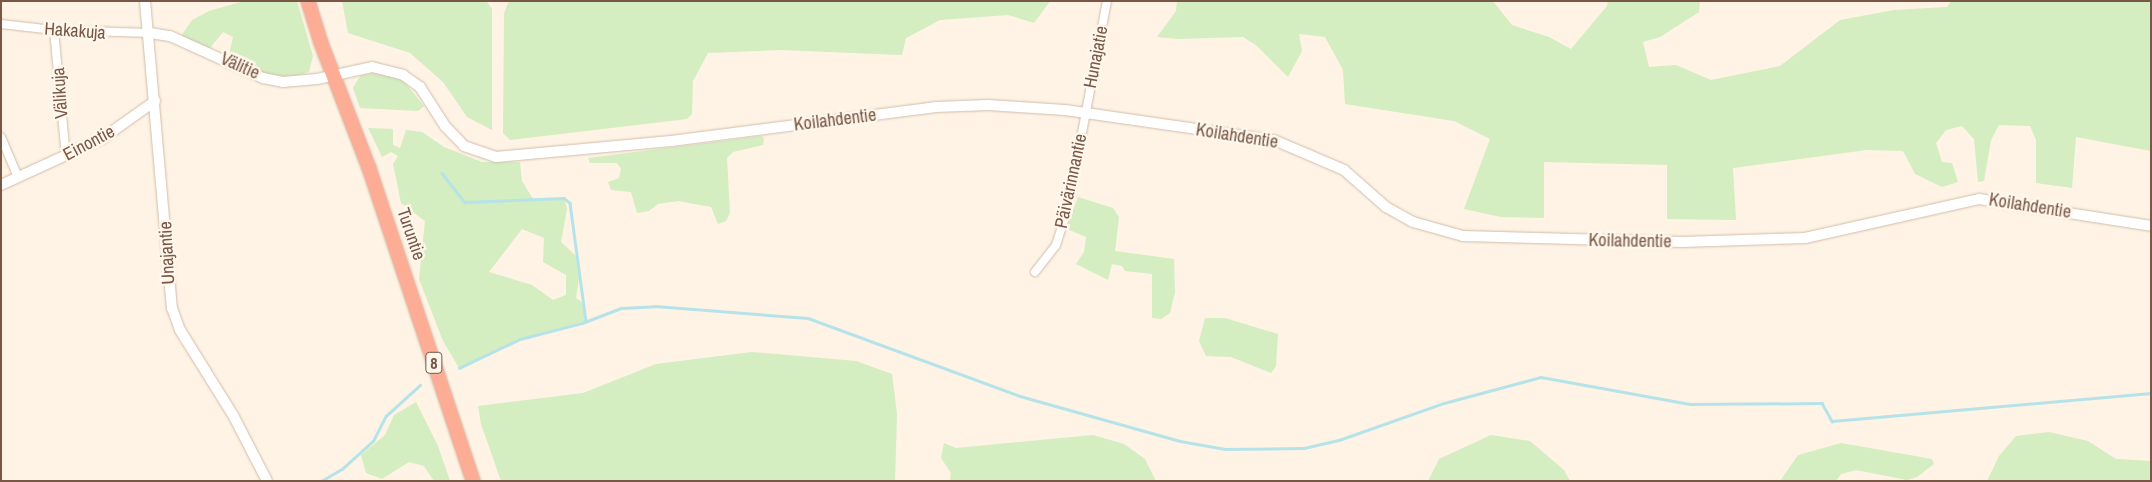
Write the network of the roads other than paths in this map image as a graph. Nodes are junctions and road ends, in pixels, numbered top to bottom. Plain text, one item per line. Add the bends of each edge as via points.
1 (145, 1) edge
2 (308, 1) edge
3 (1107, 1) edge
4 (1, 24) edge
5 (54, 30) junction
6 (150, 33) junction
7 (332, 74) junction
8 (155, 101) junction
9 (1085, 113) junction
10 (1, 137) edge
11 (66, 156) junction
12 (18, 178) junction
13 (1, 185) edge
14 (2151, 226) edge
15 (1035, 272) dead end
16 (267, 481) edge
17 (473, 481) edge

1 - 6 street, Unajantie
2 - 7 highway, Turuntie / 8
3 - 9 street, Hunajatie
4 - 5 street, Hakakuja
5 - 6 street, Hakakuja
5 - 11 street, Välikuja
6 - 7 street, Välitie via 170,36 263,78 301,82
6 - 8 street, Unajantie
7 - 9 street, Koilahdentie via 372,67 403,75 420,87 464,146 496,157 671,141 936,107 988,105
7 - 17 highway, Turuntie / 8 via 372,177
8 - 11 street, Einontie via 103,138
8 - 16 street, Unajantie via 172,308 180,330 233,415
9 - 14 street, Koilahdentie via 1274,140 1344,170 1386,207 1413,222 1463,236 1682,242 1805,238 1979,199
9 - 15 street, Päivärinnantie via 1068,207 1057,241
10 - 12 street
11 - 12 street, Einontie
12 - 13 street, Einontie

